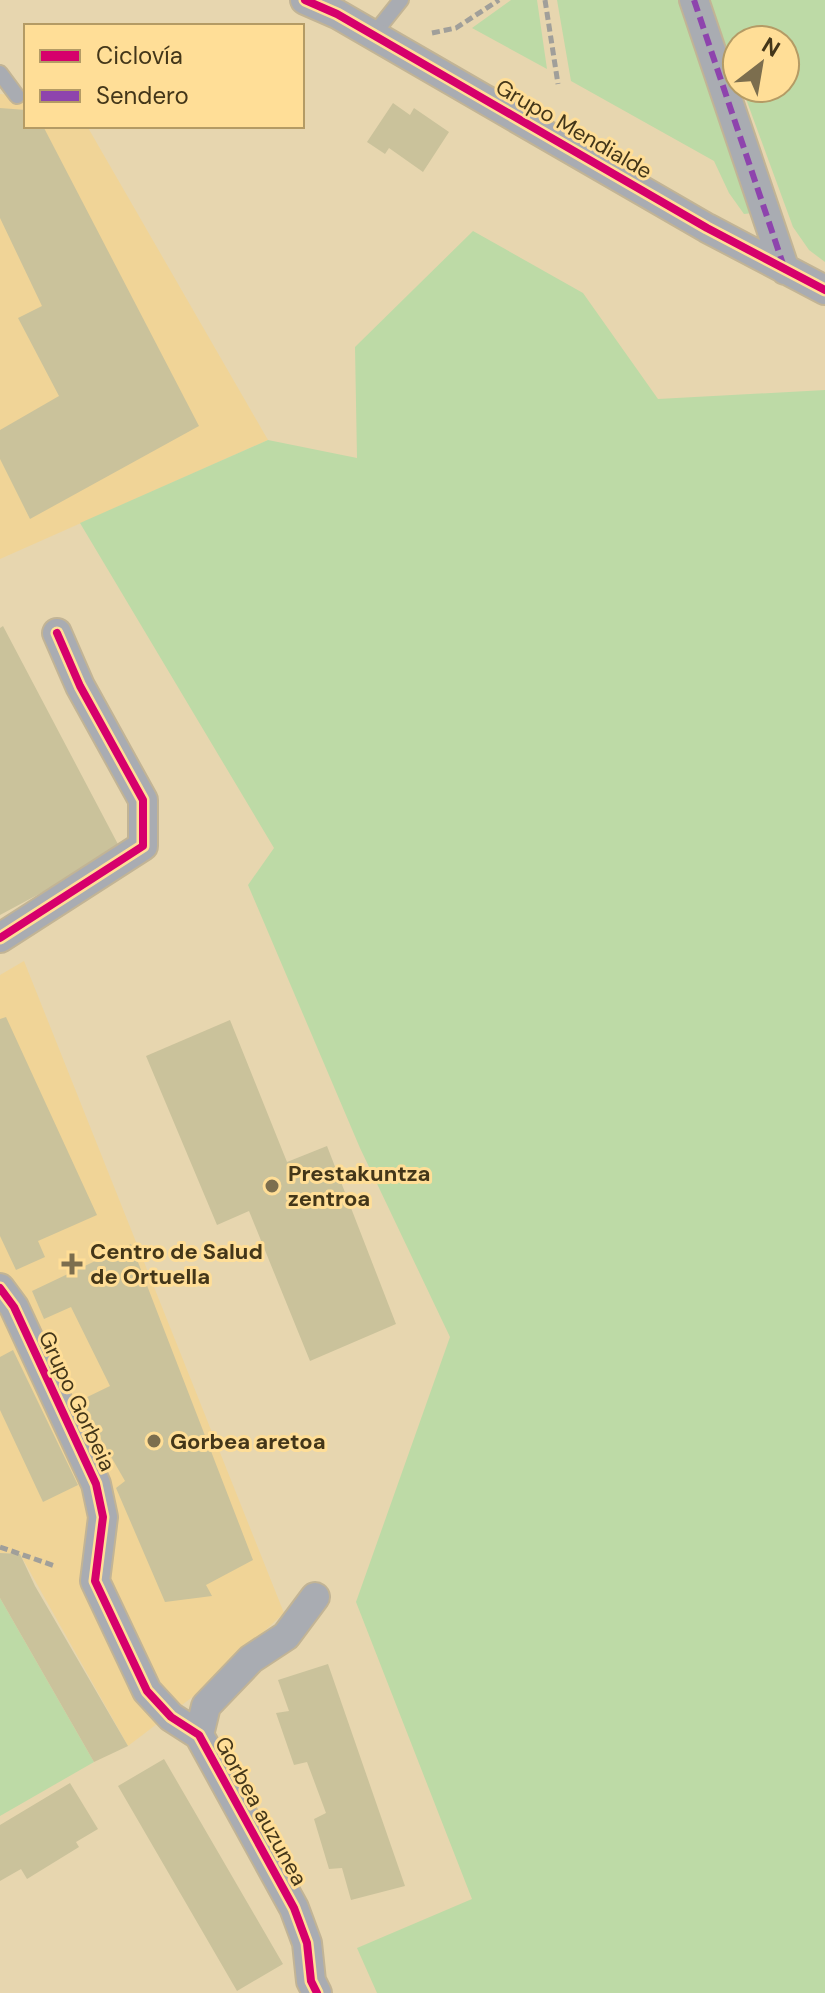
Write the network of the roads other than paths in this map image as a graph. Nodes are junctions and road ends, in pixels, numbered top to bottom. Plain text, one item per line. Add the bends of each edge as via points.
1 (305, 0) edge
2 (401, 0) edge
3 (694, 0) edge
4 (341, 7) edge
5 (379, 26) junction
6 (0, 73) edge
7 (17, 96) dead end
8 (785, 270) junction
9 (825, 290) edge
10 (57, 633) dead end
11 (0, 938) edge
12 (0, 1288) edge
13 (95, 1581) joint
14 (315, 1597) dead end
15 (199, 1735) junction
16 (317, 1993) edge

1 - 4 street, Grupo Mendialde
2 - 5 lane
3 - 8 street
4 - 5 street, Grupo Mendialde
5 - 8 street, Grupo Mendialde
6 - 7 lane
8 - 9 street, Grupo Mendialde
10 - 11 street via 143,800 143,846
12 - 13 street, Grupo Gorbeia via 14,1307 96,1484 103,1517
13 - 15 street, Gorbea auzunea via 147,1691 171,1717
14 - 15 street, Gorbea auzunea via 286,1636 251,1659 206,1706
15 - 16 street, Gorbea auzunea via 294,1908

